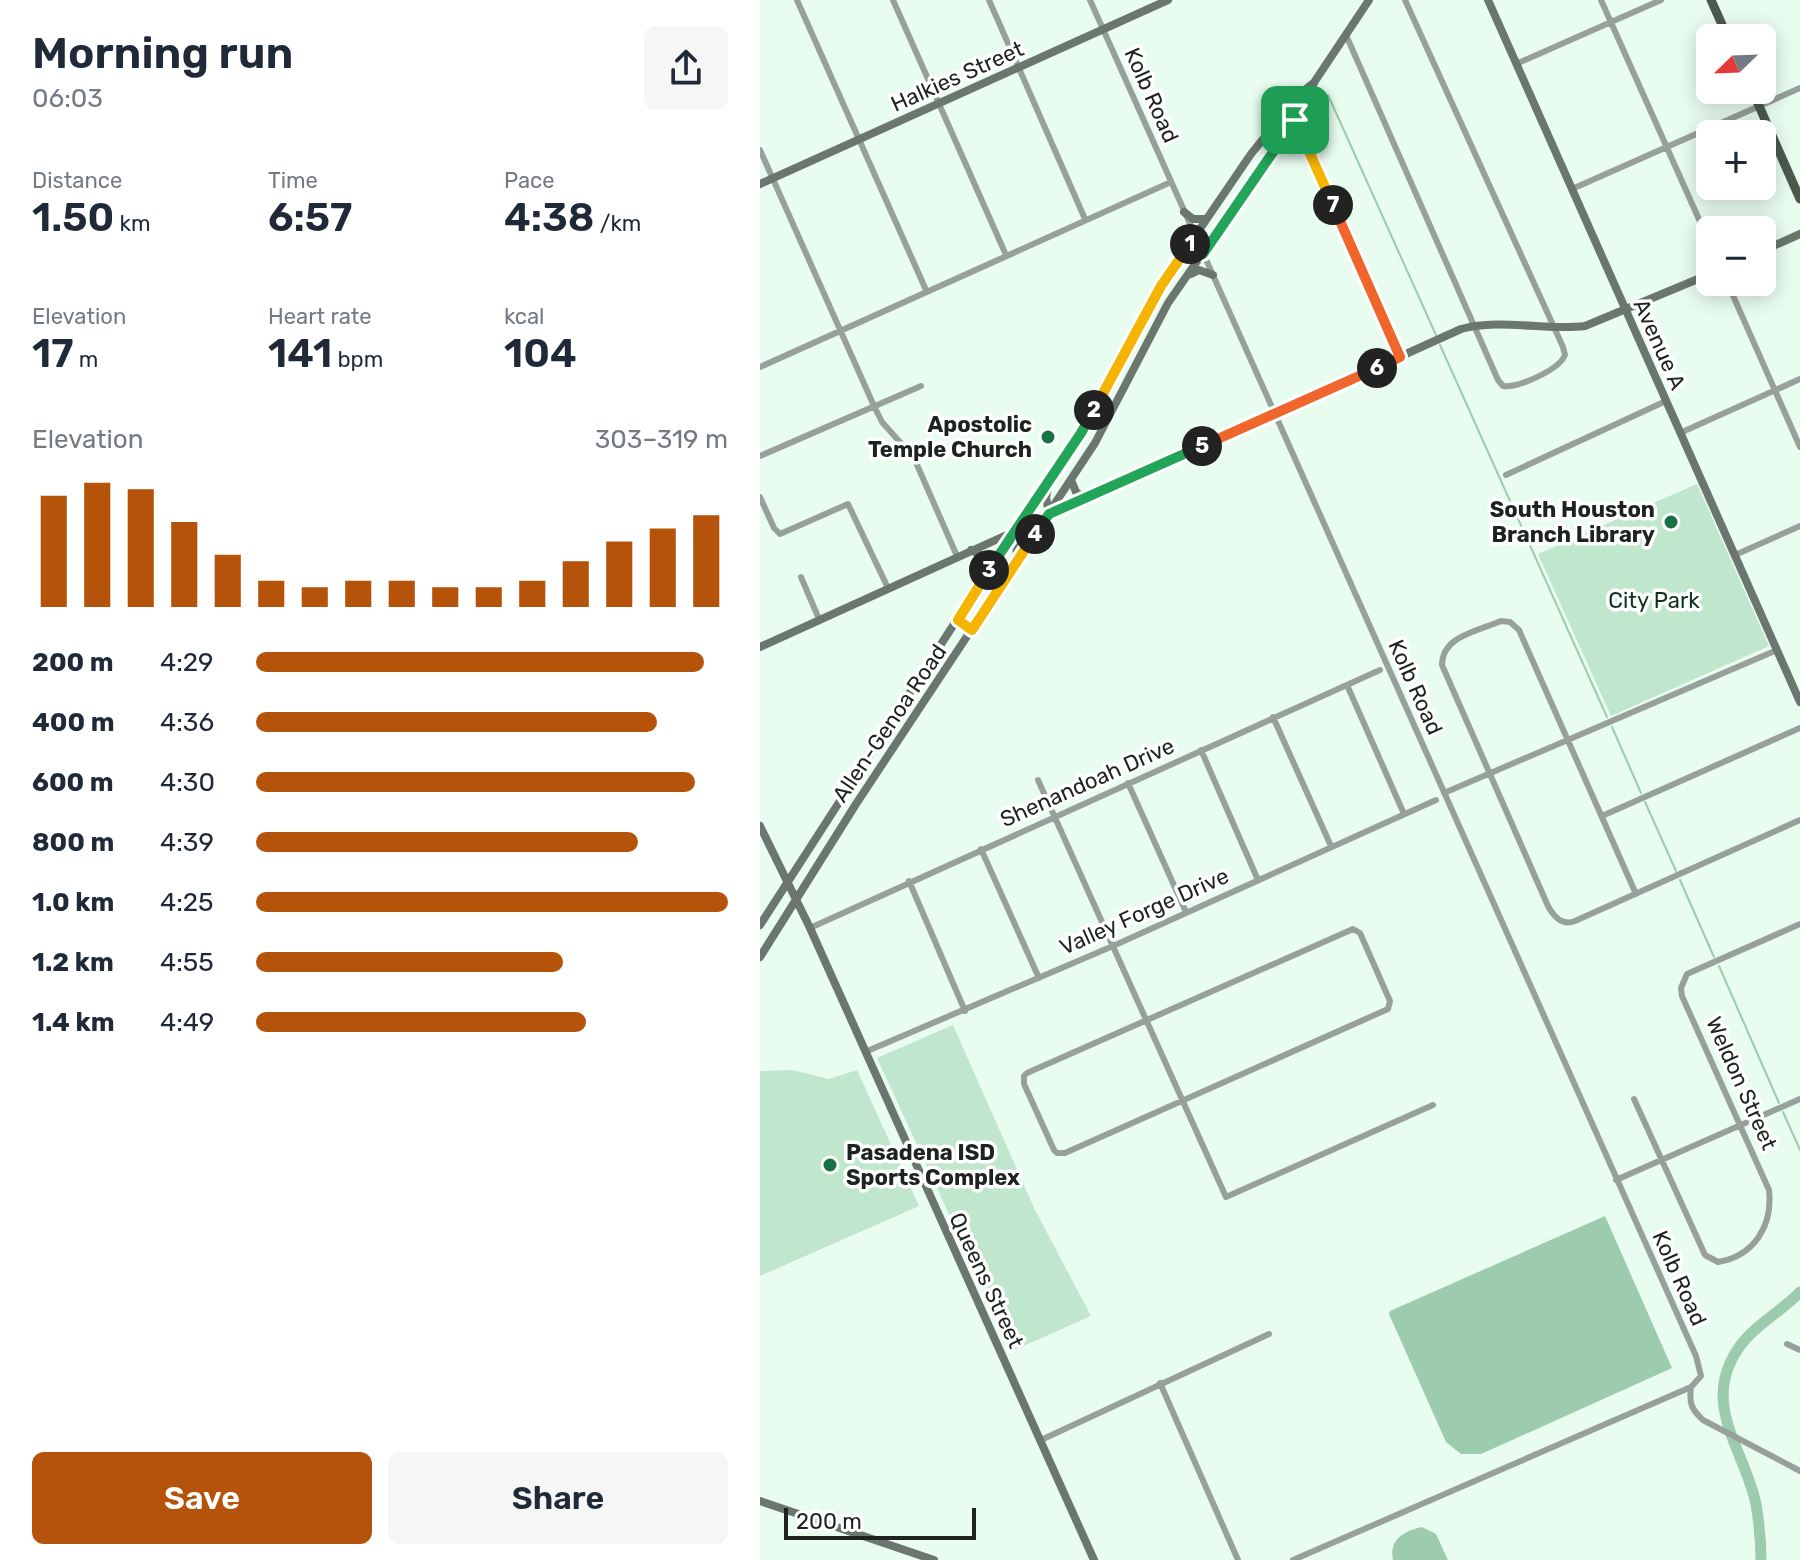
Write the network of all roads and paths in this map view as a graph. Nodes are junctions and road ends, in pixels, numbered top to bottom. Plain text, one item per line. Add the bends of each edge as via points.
1 (797, 0) edge
2 (893, 0) edge
3 (989, 0) edge
4 (1090, 0) edge
5 (1168, 0) edge
6 (1369, 0) edge
7 (1405, 0) edge
8 (1488, 0) edge
9 (1601, 0) edge
10 (1661, 0) edge
11 (1711, 0) edge
12 (1611, 22) junction
13 (1722, 24) edge
14 (1103, 29) junction
15 (1346, 35) junction
16 (1516, 64) junction
17 (1018, 67) junction
18 (1315, 81) junction
19 (1800, 88) edge
20 (939, 103) junction
21 (1759, 106) junction
22 (1295, 120) junction
23 (858, 140) junction
24 (1667, 147) junction
25 (760, 150) edge
26 (772, 178) junction
27 (1171, 182) junction
28 (760, 184) edge
29 (1572, 189) junction
30 (1800, 199) edge
31 (1184, 212) junction
32 (1698, 216) edge
33 (1085, 219) junction
34 (1206, 219) junction
35 (1800, 234) edge
36 (1192, 240) junction
37 (1776, 245) edge
38 (1006, 255) junction
39 (1200, 258) junction
40 (1190, 274) junction
41 (1213, 275) junction
42 (1696, 280) edge
43 (926, 290) junction
44 (1733, 296) edge
45 (1626, 310) junction
46 (1473, 326) junction
47 (1554, 328) junction
48 (840, 330) junction
49 (1130, 340) junction
50 (1145, 348) junction
51 (1400, 357) junction
52 (760, 367) edge
53 (1800, 379) edge
54 (921, 386) dead end
55 (1775, 390) junction
56 (1666, 401) junction
57 (874, 406) junction
58 (1275, 415) junction
59 (1081, 433) junction
60 (1680, 433) junction
61 (1095, 443) junction
62 (1800, 447) edge
63 (760, 456) edge
64 (1506, 475) dead end
65 (1051, 477) junction
66 (1071, 480) junction
67 (760, 497) edge
68 (1084, 498) junction
69 (1049, 514) junction
70 (1800, 526) edge
71 (1014, 531) junction
72 (971, 550) junction
73 (1735, 555) junction
74 (957, 556) junction
75 (988, 572) junction
76 (1009, 572) junction
77 (801, 577) dead end
78 (888, 588) junction
79 (819, 619) junction
80 (958, 620) junction
81 (972, 630) junction
82 (760, 647) edge
83 (1777, 650) junction
84 (1380, 670) dead end
85 (1800, 674) edge
86 (1789, 679) junction
87 (1347, 685) junction
88 (1800, 702) edge
89 (1273, 717) junction
90 (1800, 728) edge
91 (1569, 740) junction
92 (1201, 750) junction
93 (863, 764) junction
94 (878, 773) junction
95 (1490, 774) junction
96 (1038, 780) dead end
97 (1128, 783) junction
98 (1444, 793) junction
99 (1436, 800) dead end
100 (1404, 814) junction
101 (1602, 816) junction
102 (1054, 817) junction
103 (1800, 820) edge
104 (760, 826) edge
105 (1331, 846) junction
106 (981, 849) junction
107 (1258, 880) junction
108 (909, 881) junction
109 (787, 884) junction
110 (1636, 894) junction
111 (797, 900) junction
112 (1186, 912) junction
113 (1800, 924) edge
114 (760, 925) edge
115 (810, 928) junction
116 (1113, 946) junction
117 (760, 957) edge
118 (1039, 978) junction
119 (965, 1011) junction
120 (1146, 1020) junction
121 (865, 1052) junction
122 (1634, 1099) dead end
123 (1800, 1099) edge
124 (1182, 1101) junction
125 (1433, 1105) dead end
126 (1741, 1126) junction
127 (1662, 1162) junction
128 (1616, 1180) junction
129 (1269, 1334) dead end
130 (1787, 1344) dead end
131 (1800, 1350) edge
132 (1160, 1383) junction
133 (1691, 1387) junction
134 (1041, 1440) junction
135 (1800, 1471) edge
136 (760, 1501) edge
137 (934, 1560) edge
138 (1094, 1560) edge
139 (1238, 1560) edge
140 (1293, 1560) edge

1 - 23 street
2 - 20 street
3 - 17 street
4 - 14 street, Kolb Road
5 - 14 street, Halkies Street
6 - 15 street
7 - 47 street
8 - 16 street, Avenue A
9 - 12 street
10 - 12 street
11 - 13 main road
12 - 16 street
12 - 24 street
14 - 17 street, Halkies Street
14 - 27 street, Kolb Road
15 - 18 street
15 - 46 street
16 - 29 street, Avenue A
17 - 20 street, Halkies Street
17 - 33 street
18 - 22 street, Allen-Genoa Road
18 - 34 street, Allen-Genoa Road via 1251,154
19 - 21 street
20 - 23 street, Halkies Street
20 - 38 street
21 - 24 street
21 - 30 main road
22 - 39 street, Allen-Genoa Road
22 - 51 street
23 - 26 street, Halkies Street
23 - 43 street
24 - 29 street
24 - 32 street
25 - 26 street
26 - 28 street, Halkies Street
26 - 48 street
27 - 31 street, Kolb Road
27 - 33 street
29 - 45 street, Avenue A
31 - 34 street
31 - 36 street, Kolb Road
33 - 38 street
34 - 36 street, Allen-Genoa Road
35 - 37 street
36 - 39 street, Kolb Road
36 - 49 street, Allen-Genoa Road
38 - 43 street
39 - 40 street, Allen-Genoa Road
39 - 41 street, Kolb Road
40 - 41 street via 1199,270
40 - 50 street, Allen-Genoa Road
41 - 58 street, Kolb Road
42 - 45 street
43 - 48 street
44 - 55 street
45 - 47 street via 1585,326
45 - 56 street, Avenue A
46 - 47 street
46 - 47 street via 1503,386 1557,366 1565,355
46 - 51 street
48 - 52 street
48 - 57 street
49 - 50 street
49 - 59 street, Allen-Genoa Road
50 - 61 street, Allen-Genoa Road
51 - 58 street
53 - 55 street
54 - 57 street
55 - 60 street
55 - 62 street
56 - 60 street, Avenue A
56 - 64 street
57 - 63 street
57 - 74 street via 910,451
58 - 68 street
58 - 98 street, Kolb Road
59 - 61 street
59 - 65 street, Allen-Genoa Road
60 - 73 street, Avenue A
61 - 66 street, Allen-Genoa Road
65 - 69 street
65 - 71 street, Allen-Genoa Road
66 - 68 street
66 - 69 street, Allen-Genoa Road
67 - 78 street via 780,534 848,504
68 - 69 street
69 - 71 street
69 - 76 street, Allen-Genoa Road
70 - 73 street
71 - 72 street
71 - 75 street, Allen-Genoa Road
71 - 76 street via 1017,554
72 - 74 street
72 - 75 street via 987,562
73 - 83 street, Avenue A
74 - 78 street
75 - 80 street, Allen-Genoa Road
76 - 81 street, Allen-Genoa Road
77 - 79 street
78 - 79 street
79 - 82 street
80 - 81 street
80 - 93 street, Allen-Genoa Road
81 - 94 street, Allen-Genoa Road
83 - 86 street, Avenue A
83 - 91 street
84 - 87 street, Shenandoah Drive
85 - 86 street
86 - 88 street, Avenue A
87 - 89 street, Shenandoah Drive
87 - 100 street
89 - 92 street, Shenandoah Drive
89 - 105 street
90 - 101 street
91 - 95 street
91 - 95 street via 1514,625 1501,621 1450,642 1442,665
91 - 101 street
92 - 97 street, Shenandoah Drive
92 - 107 street
93 - 94 street
93 - 109 street, Allen-Genoa Road
94 - 111 street, Allen-Genoa Road
95 - 98 street
95 - 110 street via 1559,920 1570,923
96 - 102 street
97 - 102 street, Shenandoah Drive
97 - 112 street
98 - 128 street, Kolb Road
99 - 100 street, Valley Forge Drive
100 - 105 street, Valley Forge Drive
101 - 110 street
102 - 106 street, Shenandoah Drive
102 - 116 street
103 - 110 street
104 - 109 street, Queens Street
105 - 107 street, Valley Forge Drive
106 - 108 street, Shenandoah Drive
106 - 118 street
107 - 112 street, Valley Forge Drive
108 - 115 street, Shenandoah Drive
108 - 119 street
109 - 111 street, Queens Street
109 - 114 street, Allen-Genoa Road
111 - 115 street, Queens Street
111 - 117 street, Allen-Genoa Road
112 - 116 street, Valley Forge Drive
113 - 126 street, Weldon Street via 1687,974 1681,988
115 - 121 street, Queens Street
116 - 118 street, Valley Forge Drive
116 - 120 street
118 - 119 street, Valley Forge Drive
119 - 121 street, Valley Forge Drive
120 - 124 street
120 - 124 street via 1027,1073 1023,1081 1060,1154
120 - 124 street via 1353,929 1373,962 1390,1001 1388,1009
121 - 134 street, Queens Street
122 - 127 street, Weldon Street
123 - 126 street
124 - 125 street via 1226,1197
126 - 127 street
126 - 127 street, Weldon Street via 1769,1190 1770,1205 1762,1233 1742,1256 1718,1262 1705,1255
127 - 128 street
128 - 133 street, Kolb Road via 1696,1356 1701,1376
129 - 132 street
130 - 131 street
132 - 134 street
132 - 139 street
133 - 135 street via 1692,1410 1703,1420
133 - 140 street
134 - 138 street, Queens Street
136 - 137 street

